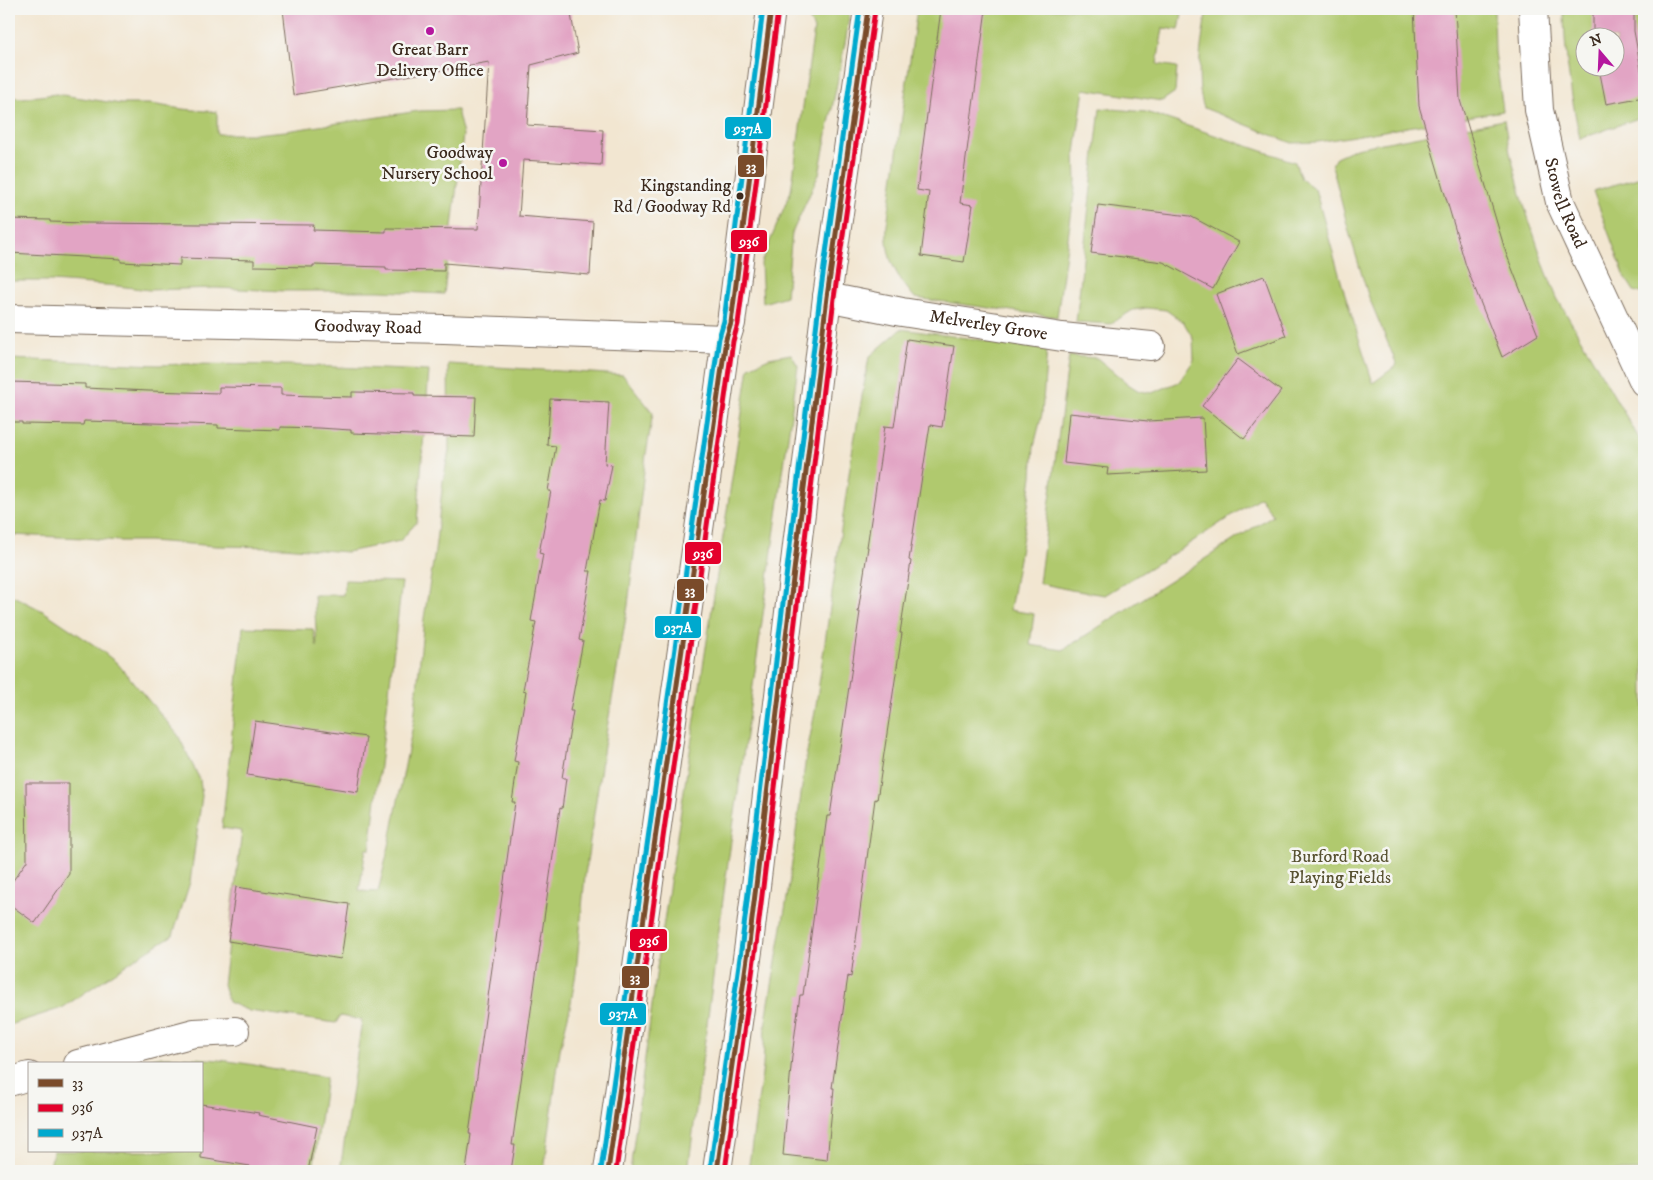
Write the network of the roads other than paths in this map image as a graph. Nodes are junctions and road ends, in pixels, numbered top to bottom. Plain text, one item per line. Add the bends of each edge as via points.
1 (771, 9) edge
2 (868, 9) edge
3 (1533, 9) edge
4 (827, 297) junction
5 (9, 319) edge
6 (726, 339) junction
7 (1151, 346) dead end
8 (1644, 382) edge
9 (235, 1031) dead end
10 (85, 1062) edge
11 (28, 1076) edge
12 (9, 1082) edge
13 (608, 1171) edge
14 (717, 1171) edge

1 - 6 main road via 731,323
2 - 4 main road
3 - 8 main road, Stowell Road via 1539,110 1560,202
4 - 7 main road, Melverley Grove via 1052,335
4 - 14 main road via 750,934
5 - 6 main road, Goodway Road
6 - 13 main road
9 - 10 main road via 194,1033
11 - 12 main road

